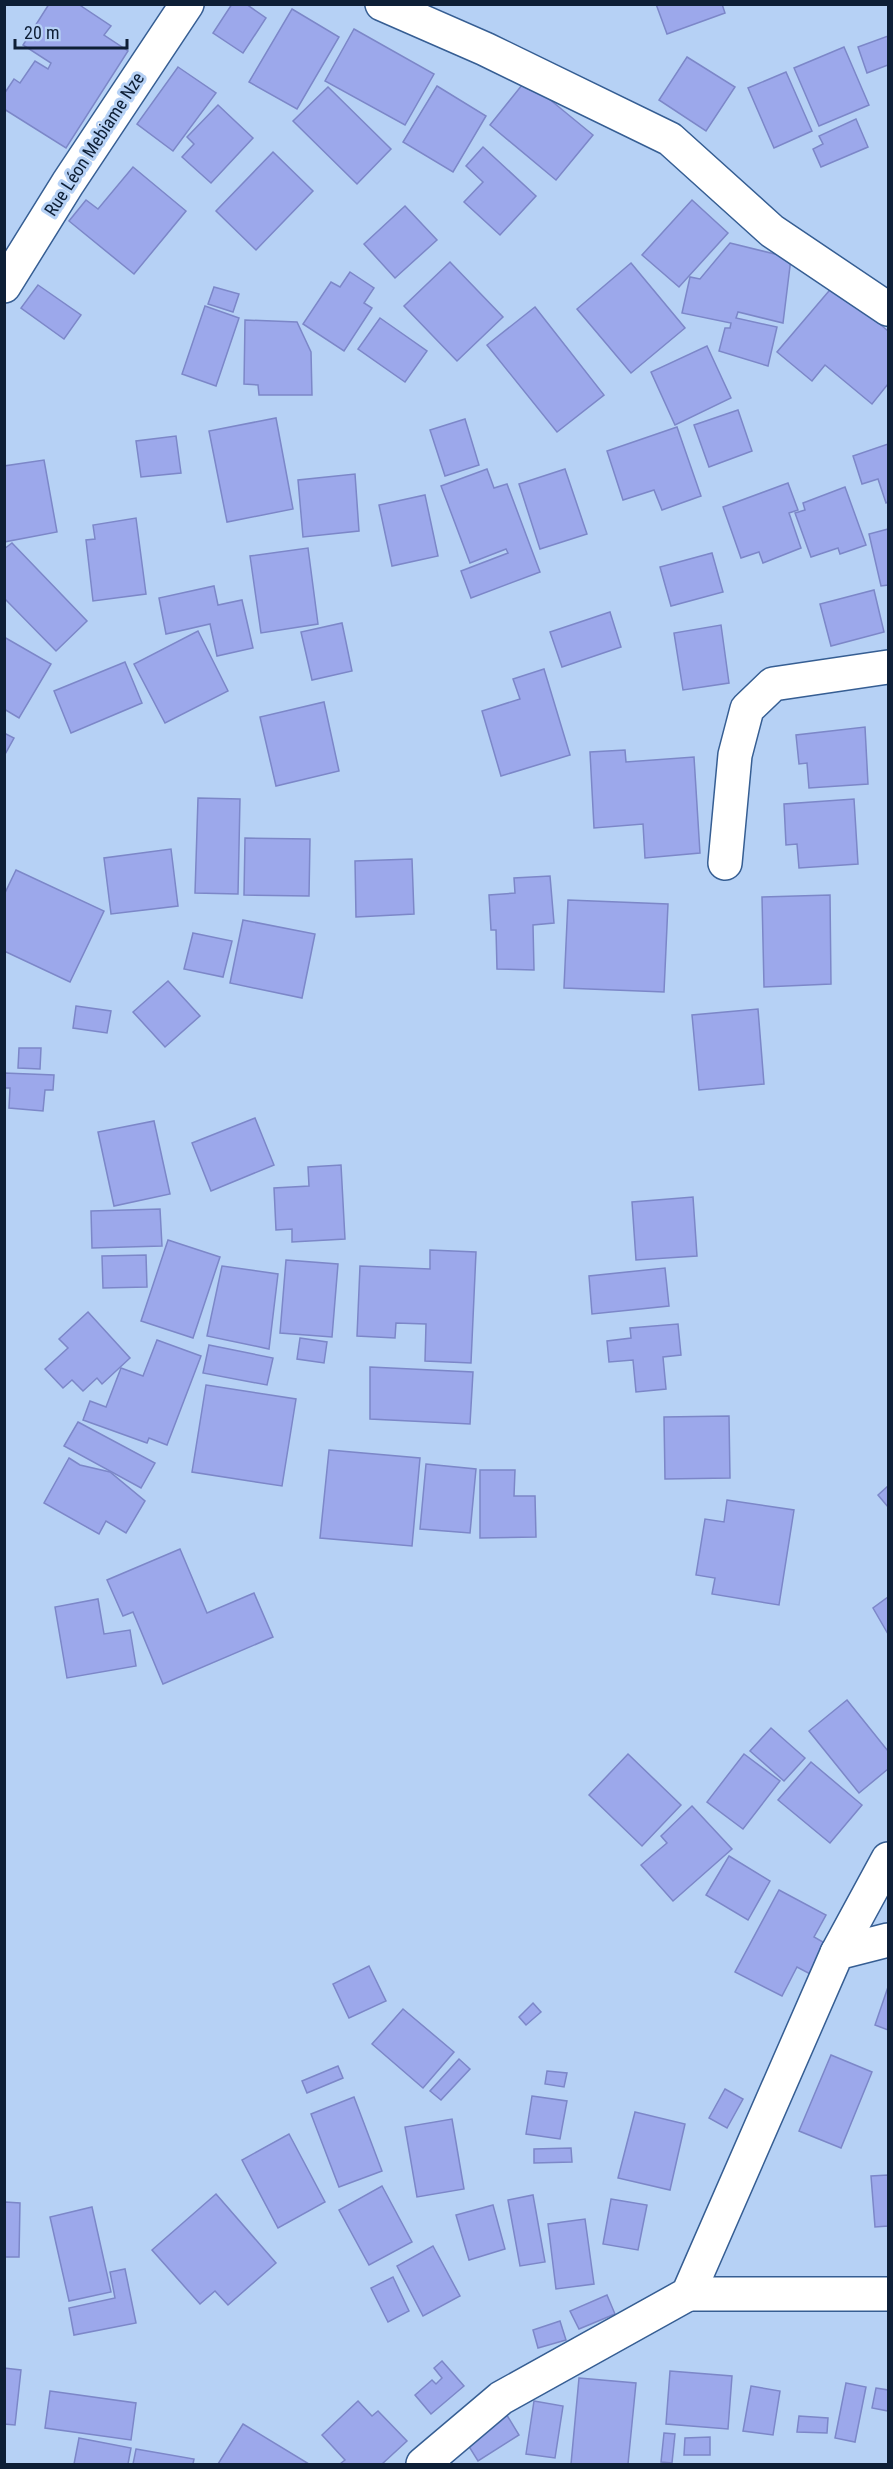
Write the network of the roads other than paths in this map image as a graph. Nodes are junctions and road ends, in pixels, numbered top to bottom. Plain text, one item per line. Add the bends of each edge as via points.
1 (187, 4) edge
2 (382, 4) edge
3 (4, 286) edge
4 (888, 309) edge
5 (888, 667) edge
6 (724, 863) dead end
7 (888, 1859) edge
8 (888, 1940) edge
9 (837, 1953) junction
10 (688, 2294) junction
11 (888, 2294) edge
12 (423, 2464) edge

1 - 3 street, Rue Léon Mebiame Nze
2 - 4 street via 670,139 772,231
5 - 6 street via 773,684 747,709 735,754
7 - 9 street
8 - 9 street
9 - 10 street
10 - 11 street
10 - 12 street via 501,2398

